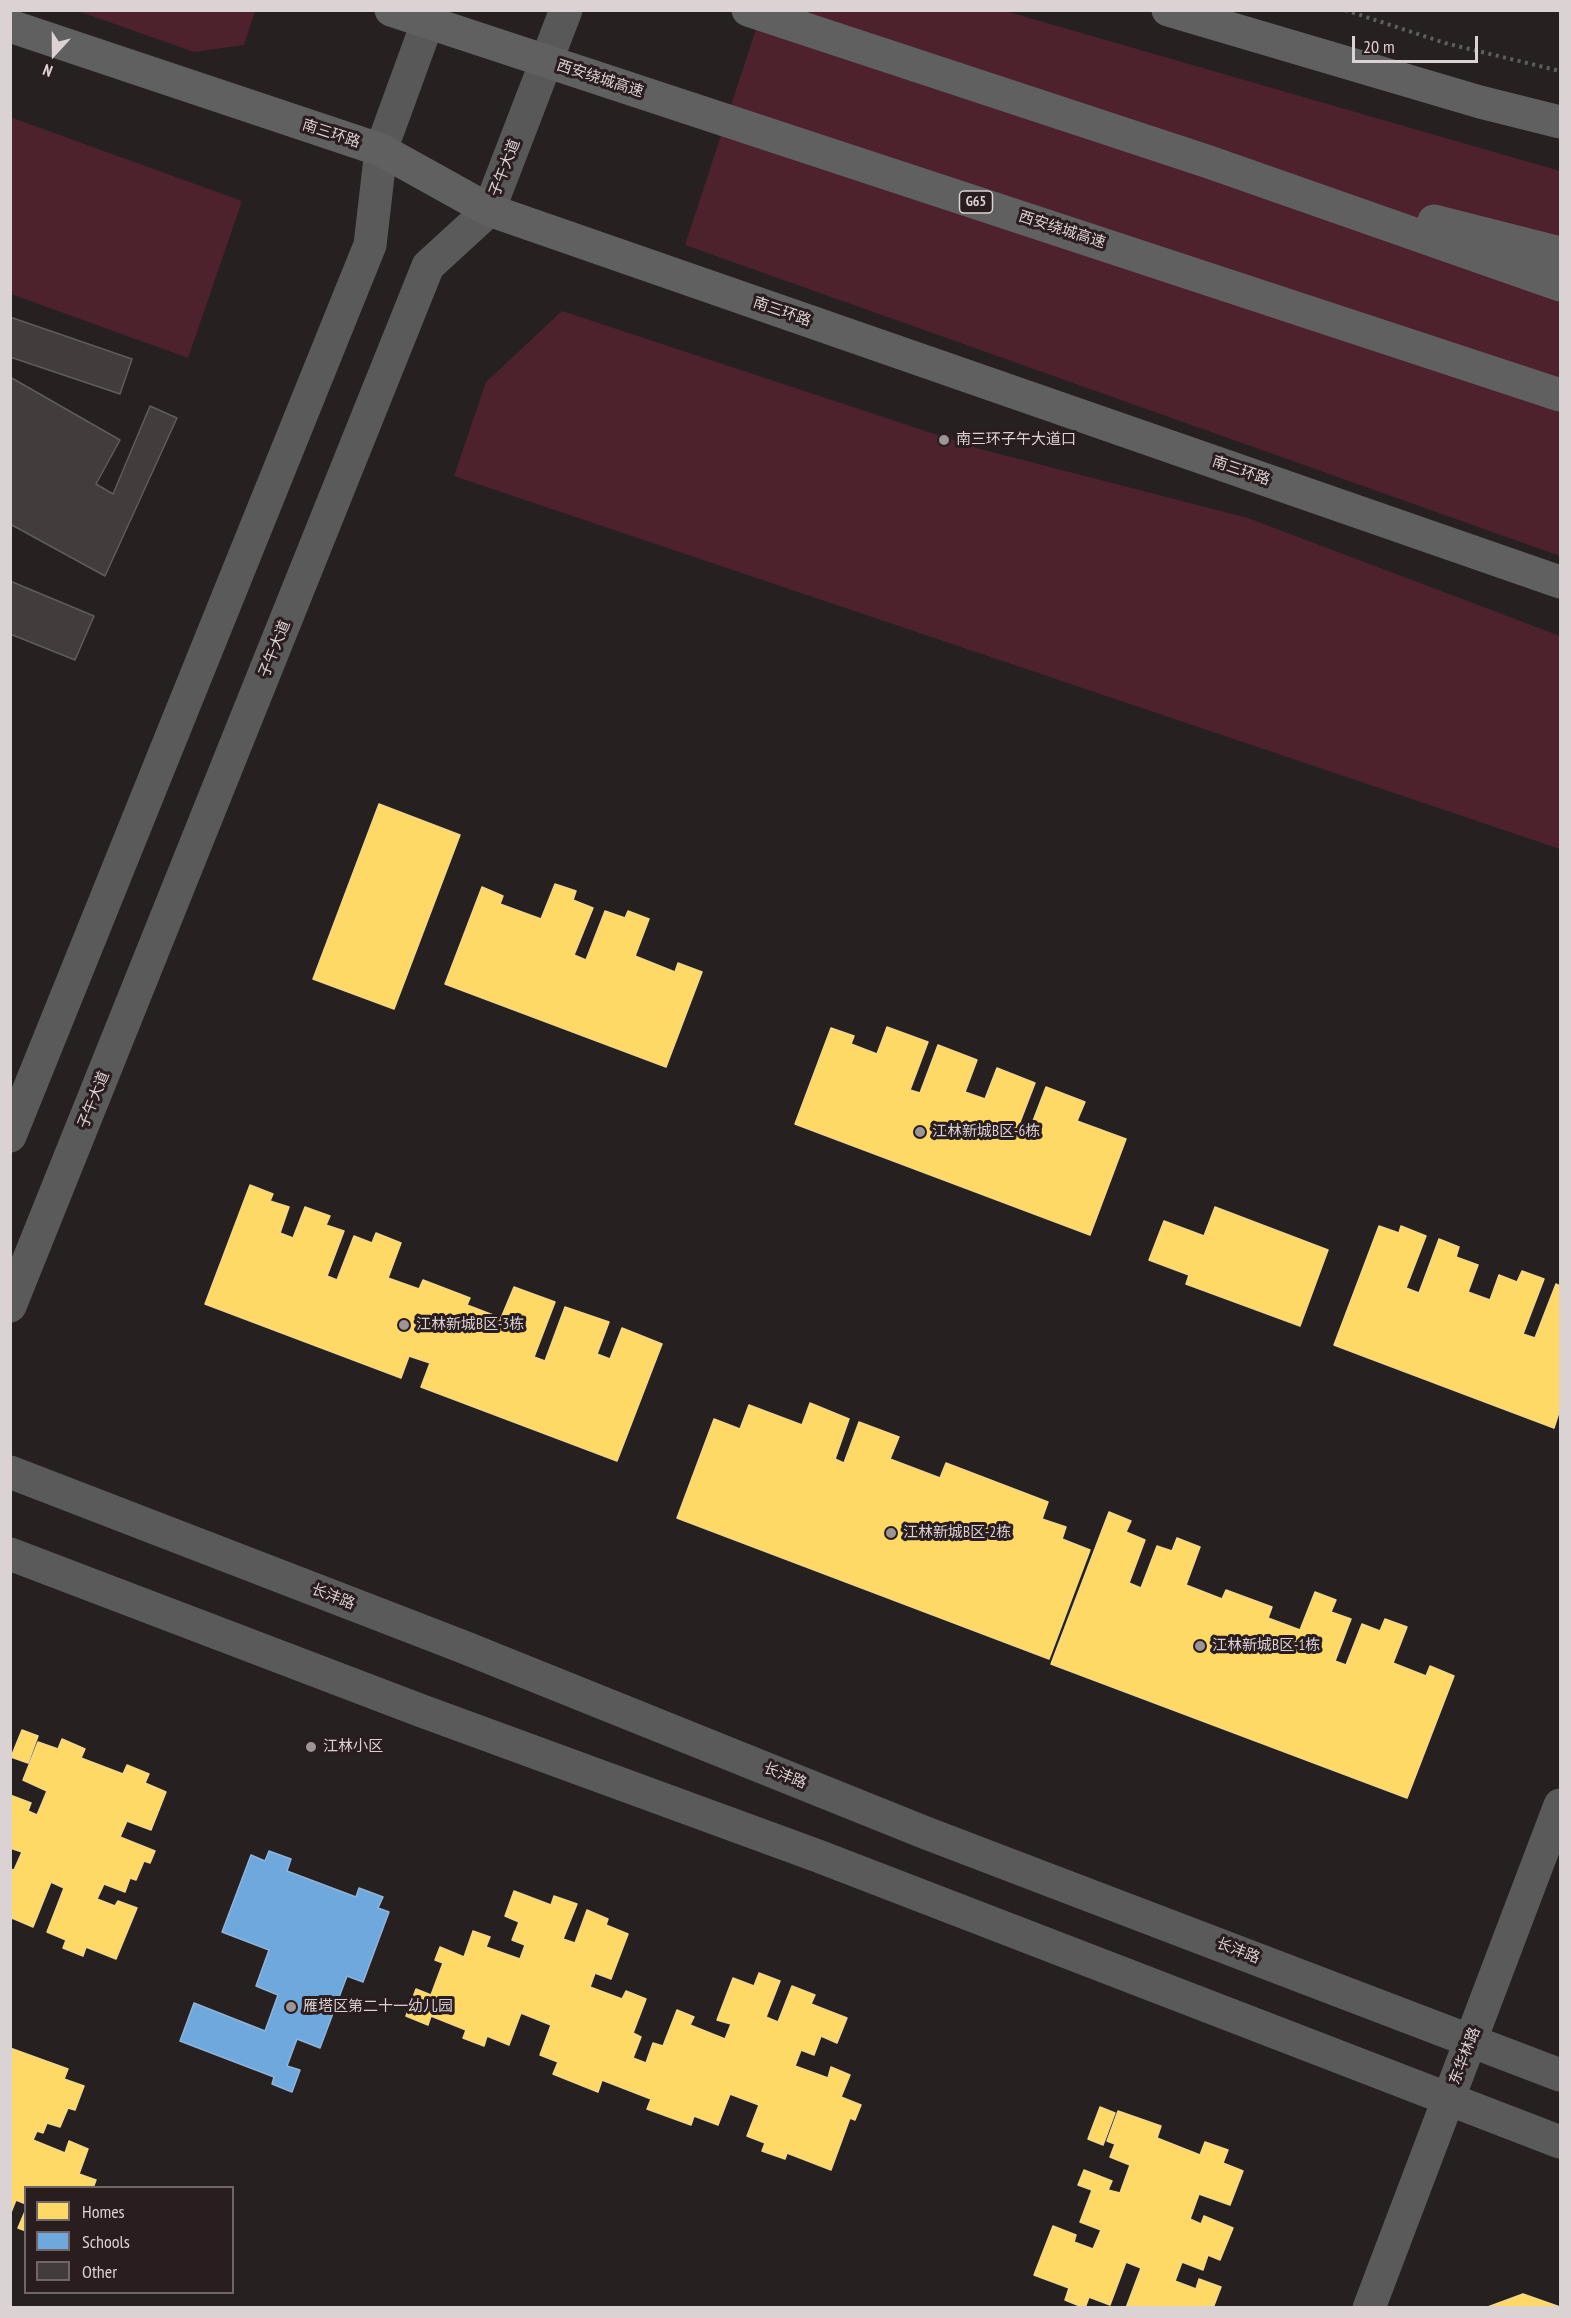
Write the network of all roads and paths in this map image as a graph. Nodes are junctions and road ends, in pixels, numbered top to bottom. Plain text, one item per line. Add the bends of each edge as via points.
1 (391, 10) edge
2 (432, 10) edge
3 (566, 10) edge
4 (748, 10) edge
5 (1168, 10) edge
6 (1345, 10) edge
7 (10, 26) edge
8 (1560, 71) edge
9 (1560, 122) edge
10 (381, 150) junction
11 (1209, 162) junction
12 (489, 210) junction
13 (1560, 253) edge
14 (1560, 285) edge
15 (1560, 395) edge
16 (1560, 582) edge
17 (10, 1136) edge
18 (10, 1306) edge
19 (10, 1472) edge
20 (10, 1554) edge
21 (1560, 1805) edge
22 (1471, 2040) junction
23 (1560, 2075) edge
24 (1449, 2098) junction
25 (1560, 2142) edge
26 (1369, 2307) edge

1 - 15 highway, 西安绕城高速 / G65, bridge
2 - 10 main road
3 - 12 main road, 子午大道
4 - 11 highway
5 - 9 highway
6 - 8 path via 1445,43
7 - 10 highway, 南三环路
10 - 12 highway, 南三环路
10 - 17 street via 370,245
11 - 13 highway
11 - 14 highway
12 - 16 highway, 南三环路
12 - 18 street, 子午大道 via 428,266
19 - 22 street, 长沣路 via 472,1650 926,1833
20 - 24 street via 422,1712 819,1856
21 - 22 street, 东华林路
22 - 23 street, 长沣路
22 - 24 street, 东华林路
24 - 25 street
24 - 26 street, 东华林路

